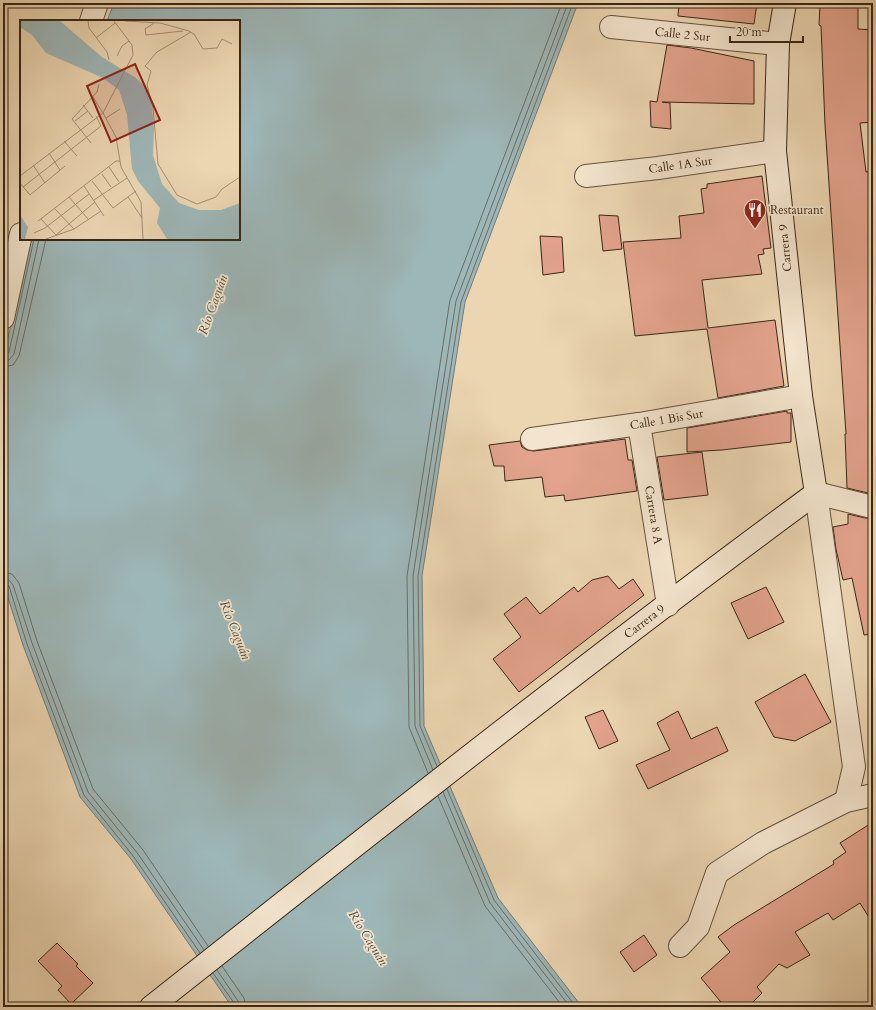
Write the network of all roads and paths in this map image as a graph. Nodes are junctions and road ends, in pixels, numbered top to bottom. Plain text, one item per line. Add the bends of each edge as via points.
1 (97, 3) edge
2 (785, 3) edge
3 (91, 20) edge
4 (611, 27) dead end
5 (778, 44) junction
6 (775, 151) junction
7 (586, 176) dead end
8 (20, 239) edge
9 (3, 318) edge
10 (801, 396) junction
11 (639, 424) junction
12 (532, 439) dead end
13 (816, 493) junction
14 (873, 505) edge
15 (668, 605) junction
16 (873, 795) edge
17 (846, 801) junction
18 (680, 946) dead end
19 (151, 1007) edge

1 - 3 street
2 - 5 street, Carrera 9
4 - 5 street, Calle 2 Sur
5 - 6 street, Carrera 9
6 - 7 street, Calle 1A Sur
6 - 10 street, Carrera 9
8 - 9 street
10 - 11 street, Calle 1 Bis Sur
10 - 13 street, Carrera 9
11 - 12 street, Calle 1 Bis Sur
11 - 15 street, Carrera 8 A
13 - 14 street via 868,506
13 - 15 street, Carrera 9
13 - 17 street, Carrera 9 via 854,767
15 - 19 street, Carrera 9 via 473,753
16 - 17 street
17 - 18 street via 763,843 717,873 698,927

